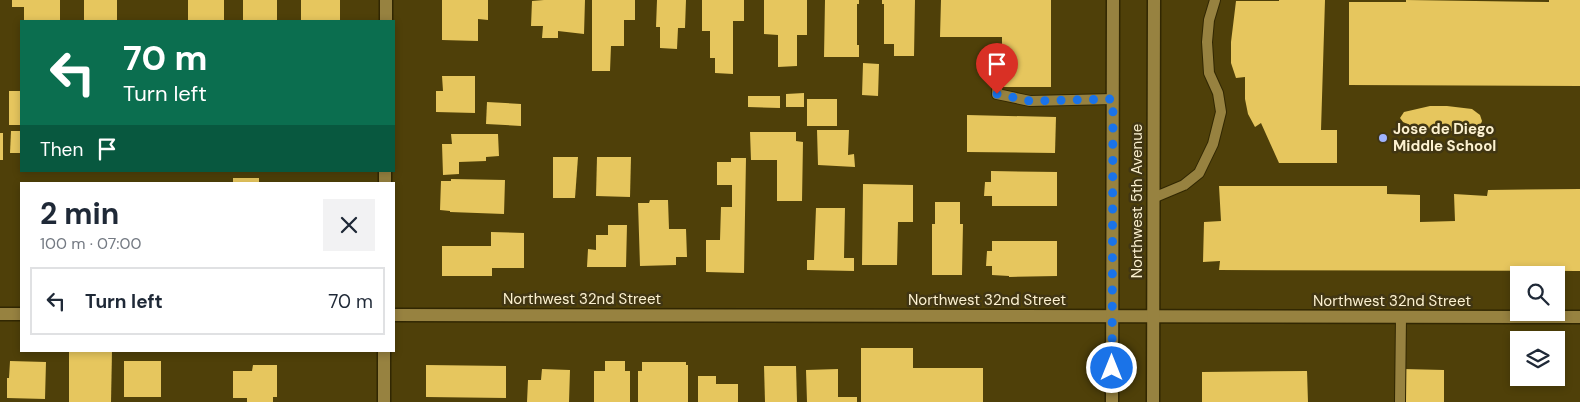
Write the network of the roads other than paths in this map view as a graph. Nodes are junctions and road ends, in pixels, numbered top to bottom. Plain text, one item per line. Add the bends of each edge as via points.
1 (386, 0) edge
2 (1113, 0) edge
3 (1154, 0) edge
4 (1214, 0) edge
5 (386, 20) edge
6 (998, 71) dead end
7 (1113, 99) junction
8 (1153, 198) junction
9 (0, 314) edge
10 (20, 314) edge
11 (395, 315) edge
12 (1112, 317) junction
13 (1153, 317) junction
14 (1401, 317) junction
15 (1580, 317) edge
16 (384, 352) edge
17 (384, 402) edge
18 (1112, 402) edge
19 (1153, 402) edge
20 (1400, 402) edge

1 - 5 street
2 - 7 street, Northwest 5th Avenue
3 - 8 street, Northwest 5th Avenue
4 - 8 lane via 1207,42 1209,73 1218,93 1221,112 1213,144 1199,173 1184,186
6 - 7 lane via 997,94 1030,101
7 - 12 street, Northwest 5th Avenue
8 - 13 street, Northwest 5th Avenue
9 - 10 street
11 - 12 street, Northwest 32nd Street
12 - 13 street, Northwest 32nd Street
12 - 18 street, Northwest 5th Avenue
13 - 14 street, Northwest 32nd Street
13 - 19 street, Northwest 5th Avenue
14 - 15 street, Northwest 32nd Street
14 - 20 lane
16 - 17 street

